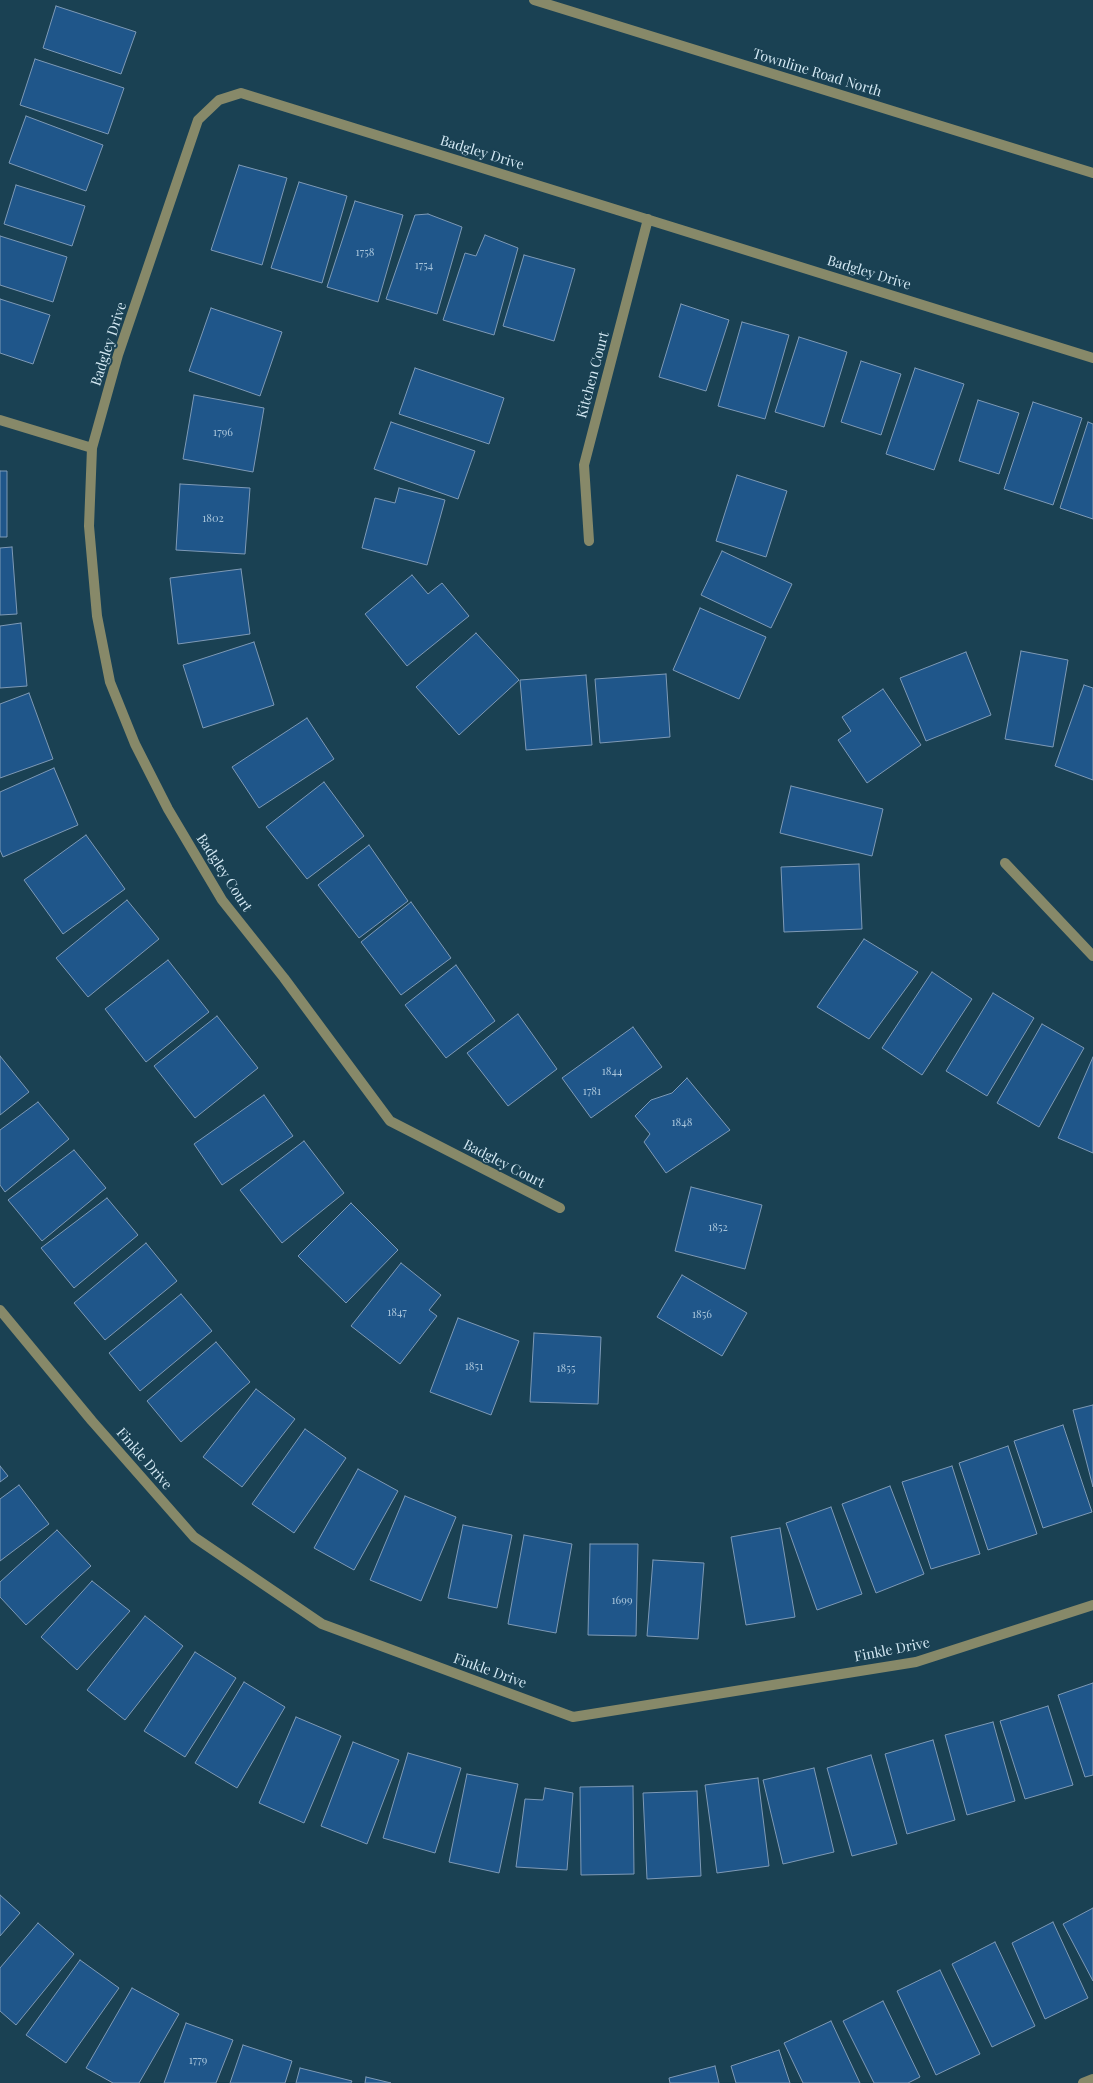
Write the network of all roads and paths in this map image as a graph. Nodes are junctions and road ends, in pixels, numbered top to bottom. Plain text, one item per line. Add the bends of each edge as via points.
1 (534, 0) edge
2 (1093, 173) edge
3 (648, 219) junction
4 (1093, 358) edge
5 (0, 420) edge
6 (92, 448) junction
7 (589, 541) dead end
8 (1005, 863) dead end
9 (1093, 956) edge
10 (560, 1208) dead end
11 (0, 1310) edge
12 (1093, 1604) edge
13 (1093, 2078) edge
14 (1083, 2083) edge

1 - 2 street, Townline Road North
3 - 4 street, Badgley Drive
3 - 6 street, Badgley Drive via 241,93 219,100 198,120 118,355
3 - 7 street, Kitchen Court via 584,465
5 - 6 street
6 - 10 street, Badgley Court via 89,526 97,616 110,682 139,752 168,809 222,900 390,1121
8 - 9 street
11 - 12 street, Finkle Drive via 92,1422 194,1536 322,1624 573,1716 916,1662
13 - 14 street

